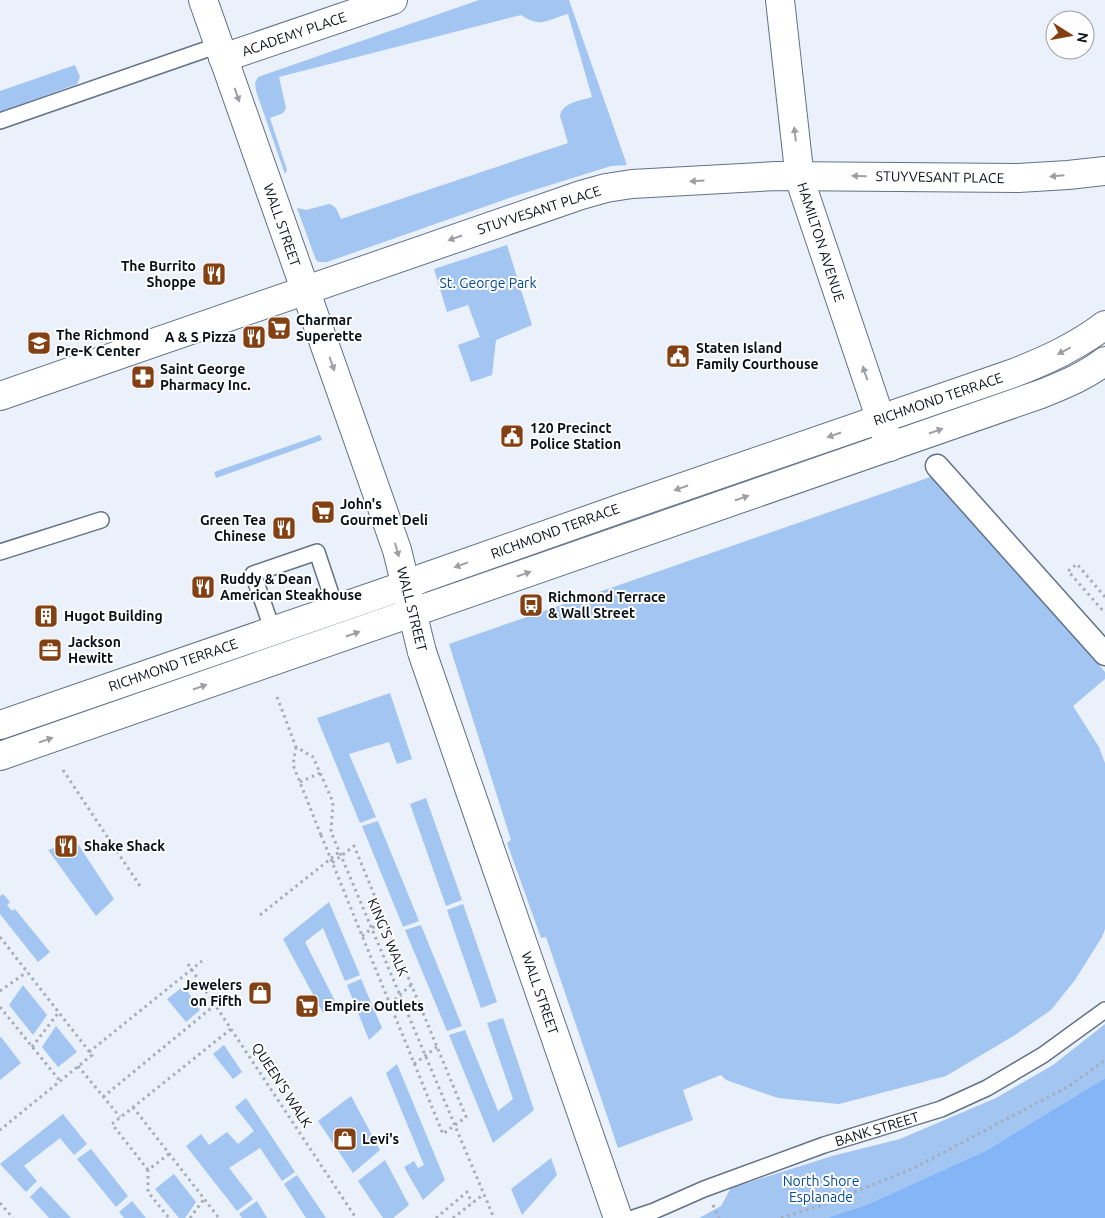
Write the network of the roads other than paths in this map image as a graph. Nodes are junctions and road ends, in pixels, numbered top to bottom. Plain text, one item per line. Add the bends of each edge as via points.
1 (203, 0) edge
2 (393, 0) edge
3 (780, 0) edge
4 (221, 52) junction
5 (0, 121) edge
6 (1105, 171) edge
7 (800, 176) junction
8 (306, 290) junction
9 (1105, 326) edge
10 (1105, 361) edge
11 (0, 396) edge
12 (880, 419) junction
13 (890, 447) junction
14 (937, 466) dead end
15 (619, 509) junction
16 (101, 520) dead end
17 (630, 537) junction
18 (0, 552) edge
19 (406, 585) junction
20 (336, 609) junction
21 (412, 613) junction
22 (272, 631) junction
23 (1105, 654) edge
24 (0, 725) edge
25 (0, 756) edge
26 (1105, 1010) edge
27 (618, 1218) edge
28 (633, 1218) edge

1 - 4 street, WALL STREET
2 - 4 street, ACADEMY PLACE
7 -> 3 street, HAMILTON AVENUE
4 - 5 lane
4 -> 8 street, WALL STREET
6 -> 7 street, STUYVESANT PLACE via 1018,178
7 -> 8 street, STUYVESANT PLACE via 632,184 600,190
12 -> 7 street, HAMILTON AVENUE
8 - 11 street, STUYVESANT PLACE
8 -> 19 street, WALL STREET via 397,550
9 -> 12 street, RICHMOND TERRACE via 1076,345 1033,366
13 -> 10 street via 1064,385
12 - 13 street, HAMILTON AVENUE
12 -> 15 street, RICHMOND TERRACE
17 -> 13 street
14 - 23 street
15 - 17 lane
15 -> 19 street, RICHMOND TERRACE
16 - 18 lane
21 -> 17 street
19 - 20 street, RICHMOND TERRACE
19 - 21 street, WALL STREET
20 - 22 street, RICHMOND TERRACE
20 - 22 lane via 317,552 253,574
25 -> 21 street
21 - 27 street, WALL STREET, bridge via 422,652
22 - 24 street, RICHMOND TERRACE
26 - 28 lane, BANK STREET via 1043,1055 987,1088 941,1109 824,1145

